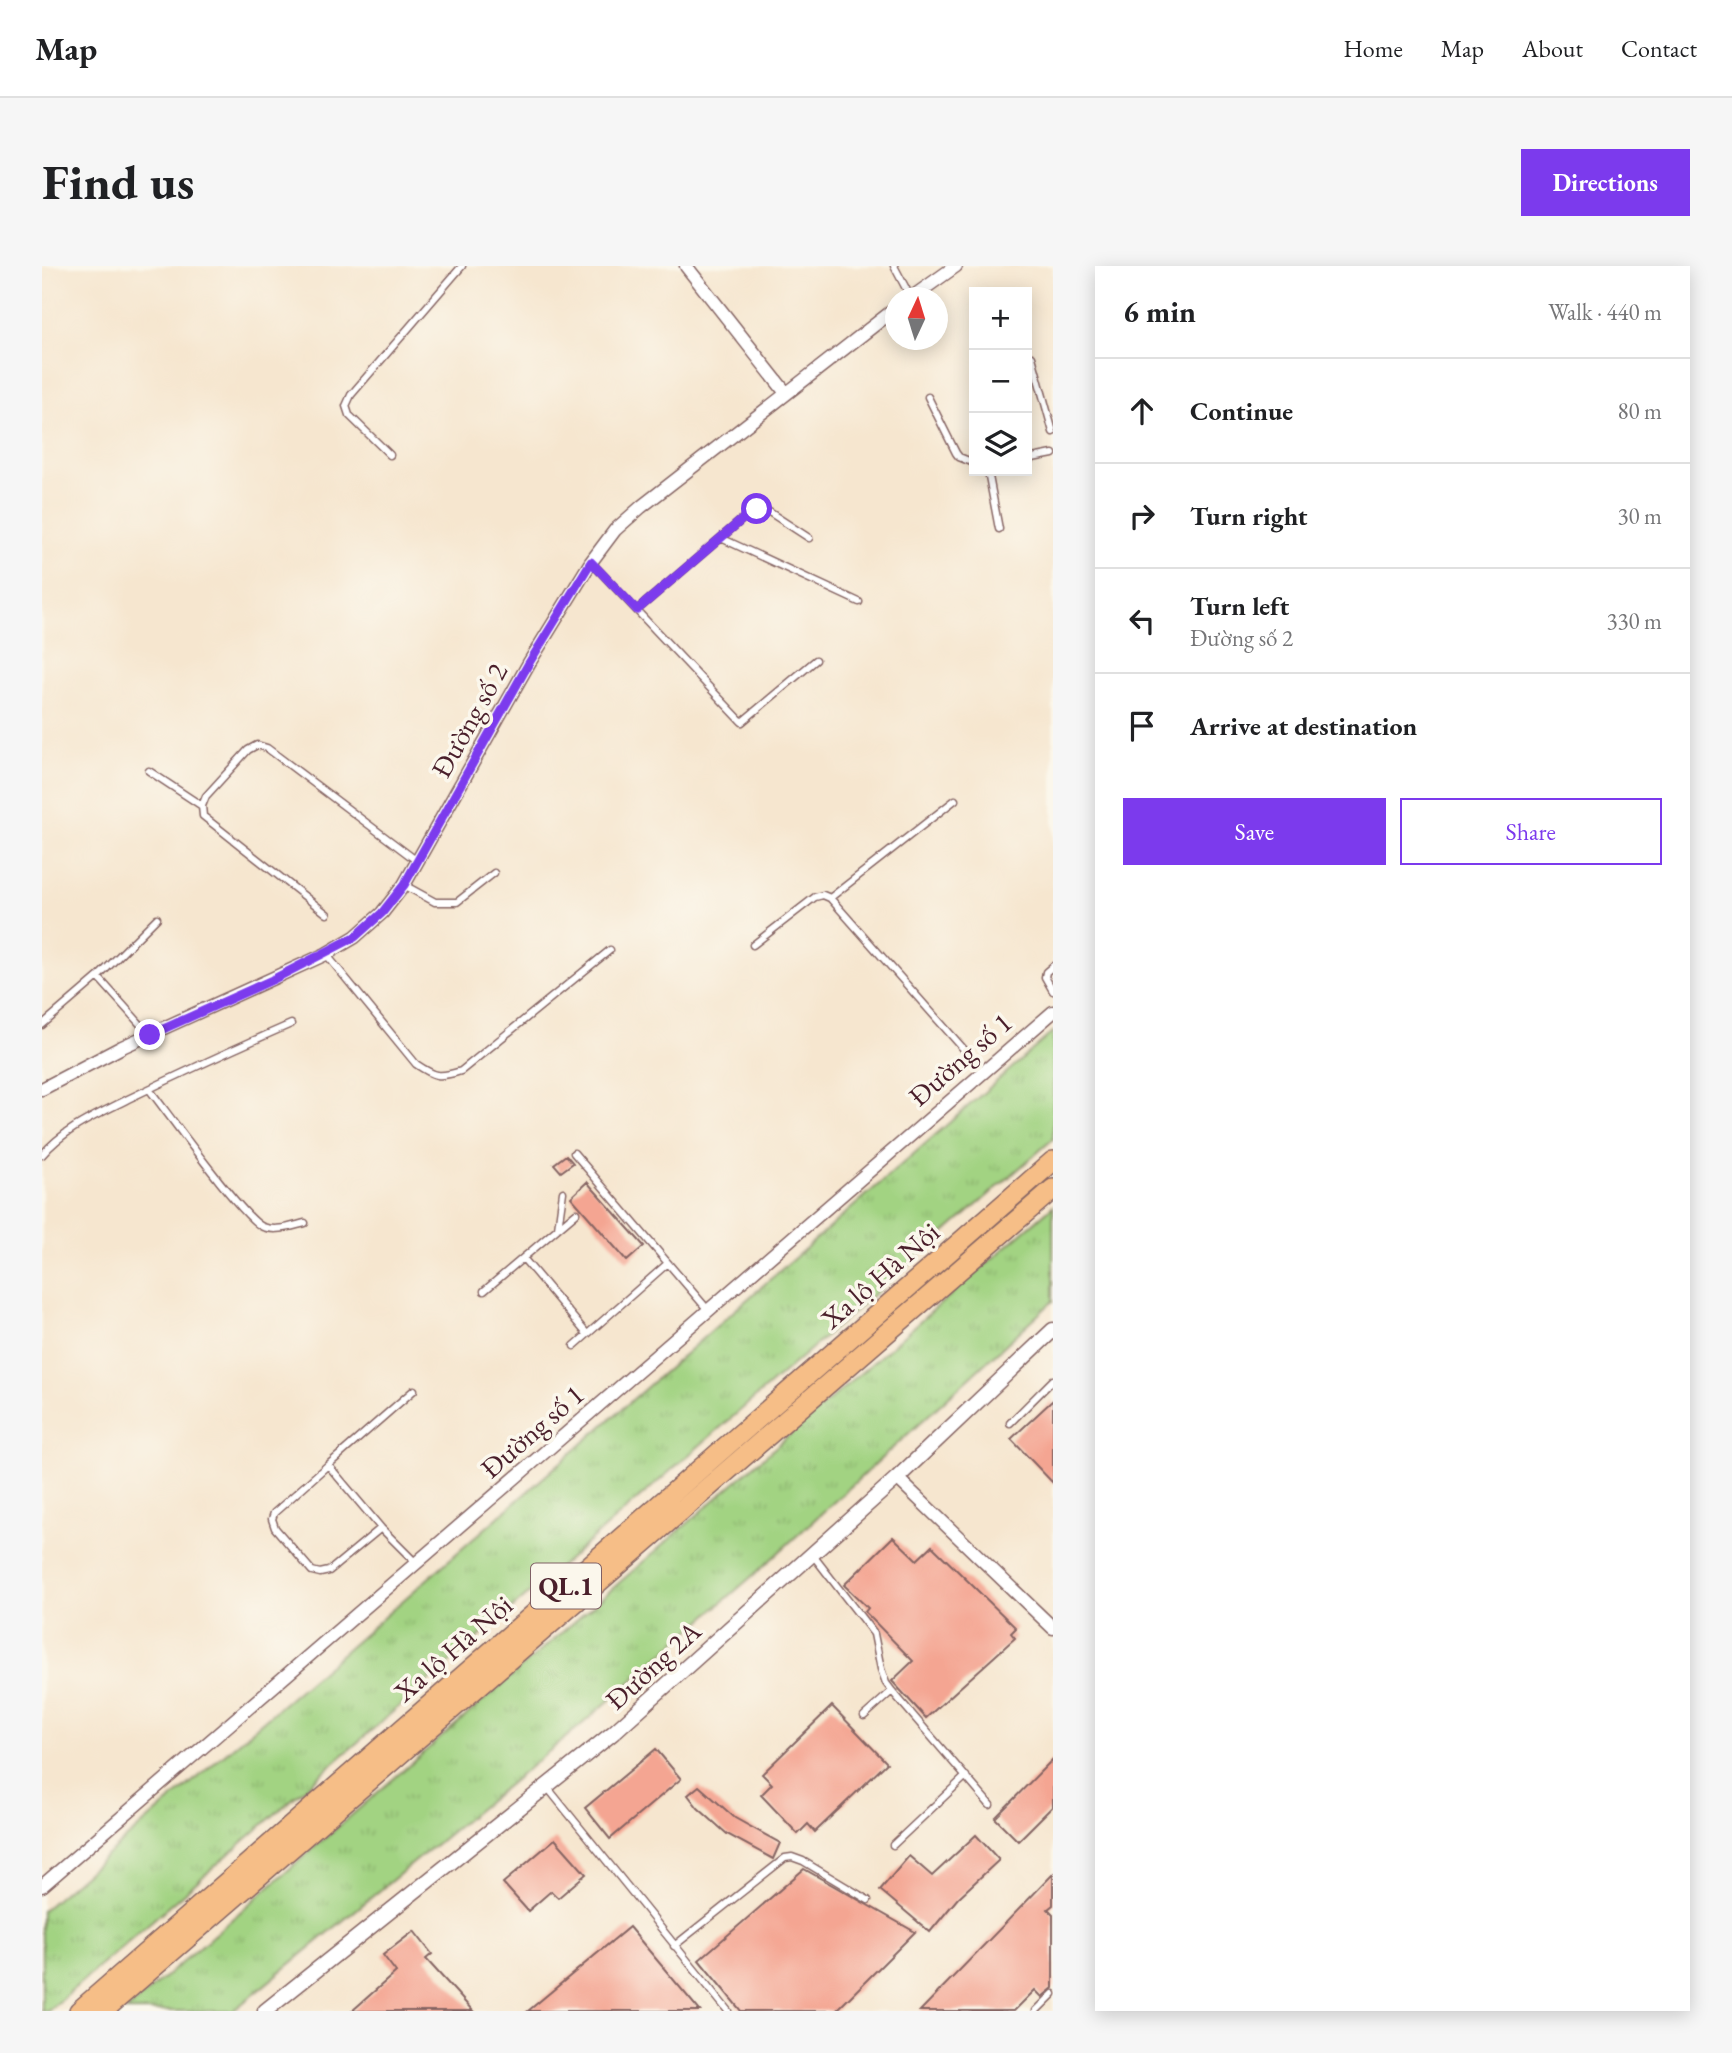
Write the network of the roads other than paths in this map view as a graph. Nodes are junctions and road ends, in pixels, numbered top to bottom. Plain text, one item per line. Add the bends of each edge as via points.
1 (462, 266) edge
2 (686, 266) edge
3 (894, 266) edge
4 (956, 266) edge
5 (905, 287) edge
6 (926, 287) edge
7 (885, 317) edge
8 (1032, 357) dead end
9 (786, 393) junction
10 (928, 397) dead end
11 (1053, 432) edge
12 (1053, 454) edge
13 (390, 455) dead end
14 (1032, 458) edge
15 (969, 461) edge
16 (989, 476) edge
17 (999, 529) dead end
18 (720, 538) junction
19 (809, 538) dead end
20 (591, 562) junction
21 (859, 602) dead end
22 (637, 610) junction
23 (816, 660) dead end
24 (149, 771) dead end
25 (954, 800) dead end
26 (202, 806) junction
27 (417, 861) junction
28 (494, 873) dead end
29 (404, 885) junction
30 (830, 898) junction
31 (327, 914) dead end
32 (157, 918) dead end
33 (753, 946) dead end
34 (610, 950) dead end
35 (326, 954) junction
36 (1053, 966) edge
37 (98, 977) junction
38 (1053, 991) edge
39 (1053, 1012) edge
40 (291, 1024) dead end
41 (42, 1025) edge
42 (150, 1035) junction
43 (984, 1072) junction
44 (42, 1088) edge
45 (149, 1089) junction
46 (574, 1153) dead end
47 (42, 1155) edge
48 (1053, 1161) edge
49 (1053, 1189) edge
50 (564, 1192) dead end
51 (576, 1213) dead end
52 (305, 1223) dead end
53 (558, 1228) junction
54 (523, 1258) junction
55 (668, 1263) junction
56 (484, 1291) dead end
57 (708, 1310) junction
58 (587, 1334) junction
59 (1051, 1335) edge
60 (574, 1346) dead end
61 (1053, 1380) edge
62 (414, 1390) dead end
63 (1010, 1423) dead end
64 (328, 1465) junction
65 (897, 1478) junction
66 (381, 1528) junction
67 (812, 1554) junction
68 (417, 1565) junction
69 (1053, 1628) edge
70 (892, 1691) junction
71 (864, 1716) dead end
72 (966, 1776) junction
73 (547, 1787) junction
74 (990, 1805) dead end
75 (893, 1845) dead end
76 (42, 1886) edge
77 (868, 1900) dead end
78 (674, 1946) junction
79 (1053, 1994) edge
80 (269, 2010) edge
81 (79, 2011) edge
82 (103, 2011) edge
83 (728, 2011) edge
84 (1036, 2011) edge

1 - 13 lane via 346,406 349,415
2 - 9 street
3 - 5 lane
4 - 6 street
7 - 9 street, Đường số 2
8 - 11 lane
9 - 20 street, Đường số 2 via 640,507
10 - 15 lane via 956,453
12 - 14 lane
16 - 17 lane
18 - 19 lane via 752,511 763,508
18 - 21 lane
18 - 22 lane
20 - 22 lane
20 - 27 street, Đường số 2
22 - 23 lane via 742,723
24 - 26 lane
25 - 30 lane
26 - 27 lane via 206,796 257,745
26 - 31 lane via 203,816
27 - 29 street, Đường số 2
28 - 29 lane via 457,902 435,902
29 - 35 street, Đường số 2 via 355,937
30 - 33 lane via 815,897
30 - 43 lane
32 - 37 lane
34 - 35 lane via 461,1071 447,1076 431,1074 416,1064
35 - 42 street, Đường số 2
36 - 38 lane via 1045,977
37 - 41 lane
37 - 42 lane
39 - 43 street, Đường số 1
40 - 45 lane
42 - 44 street, Đường số 2
43 - 57 street, Đường số 1
45 - 47 lane via 64,1133
45 - 52 lane via 259,1226 272,1230
46 - 55 lane
48 - 81 highway, Xa lộ Hà Nội / QL.1
49 - 82 highway, Xa lộ Hà Nội / QL.1
50 - 53 lane
51 - 53 lane
53 - 54 lane
54 - 56 lane
54 - 58 lane
55 - 57 lane
55 - 58 lane
57 - 68 street, Đường số 1
58 - 60 lane
59 - 65 street, Đường 2A
61 - 63 lane
62 - 64 lane
64 - 66 lane
64 - 66 lane via 274,1513 275,1528 312,1571 320,1573 329,1571
65 - 67 street, Đường 2A
65 - 69 street
66 - 68 lane
67 - 70 lane via 874,1634 881,1669
67 - 73 street, Đường 2A via 614,1733
68 - 76 street, Đường số 1
70 - 71 lane
70 - 72 lane
72 - 74 lane
72 - 75 lane
73 - 78 lane
73 - 80 street, Đường 2A
77 - 78 lane via 803,1861 785,1858
78 - 83 lane
79 - 84 lane

